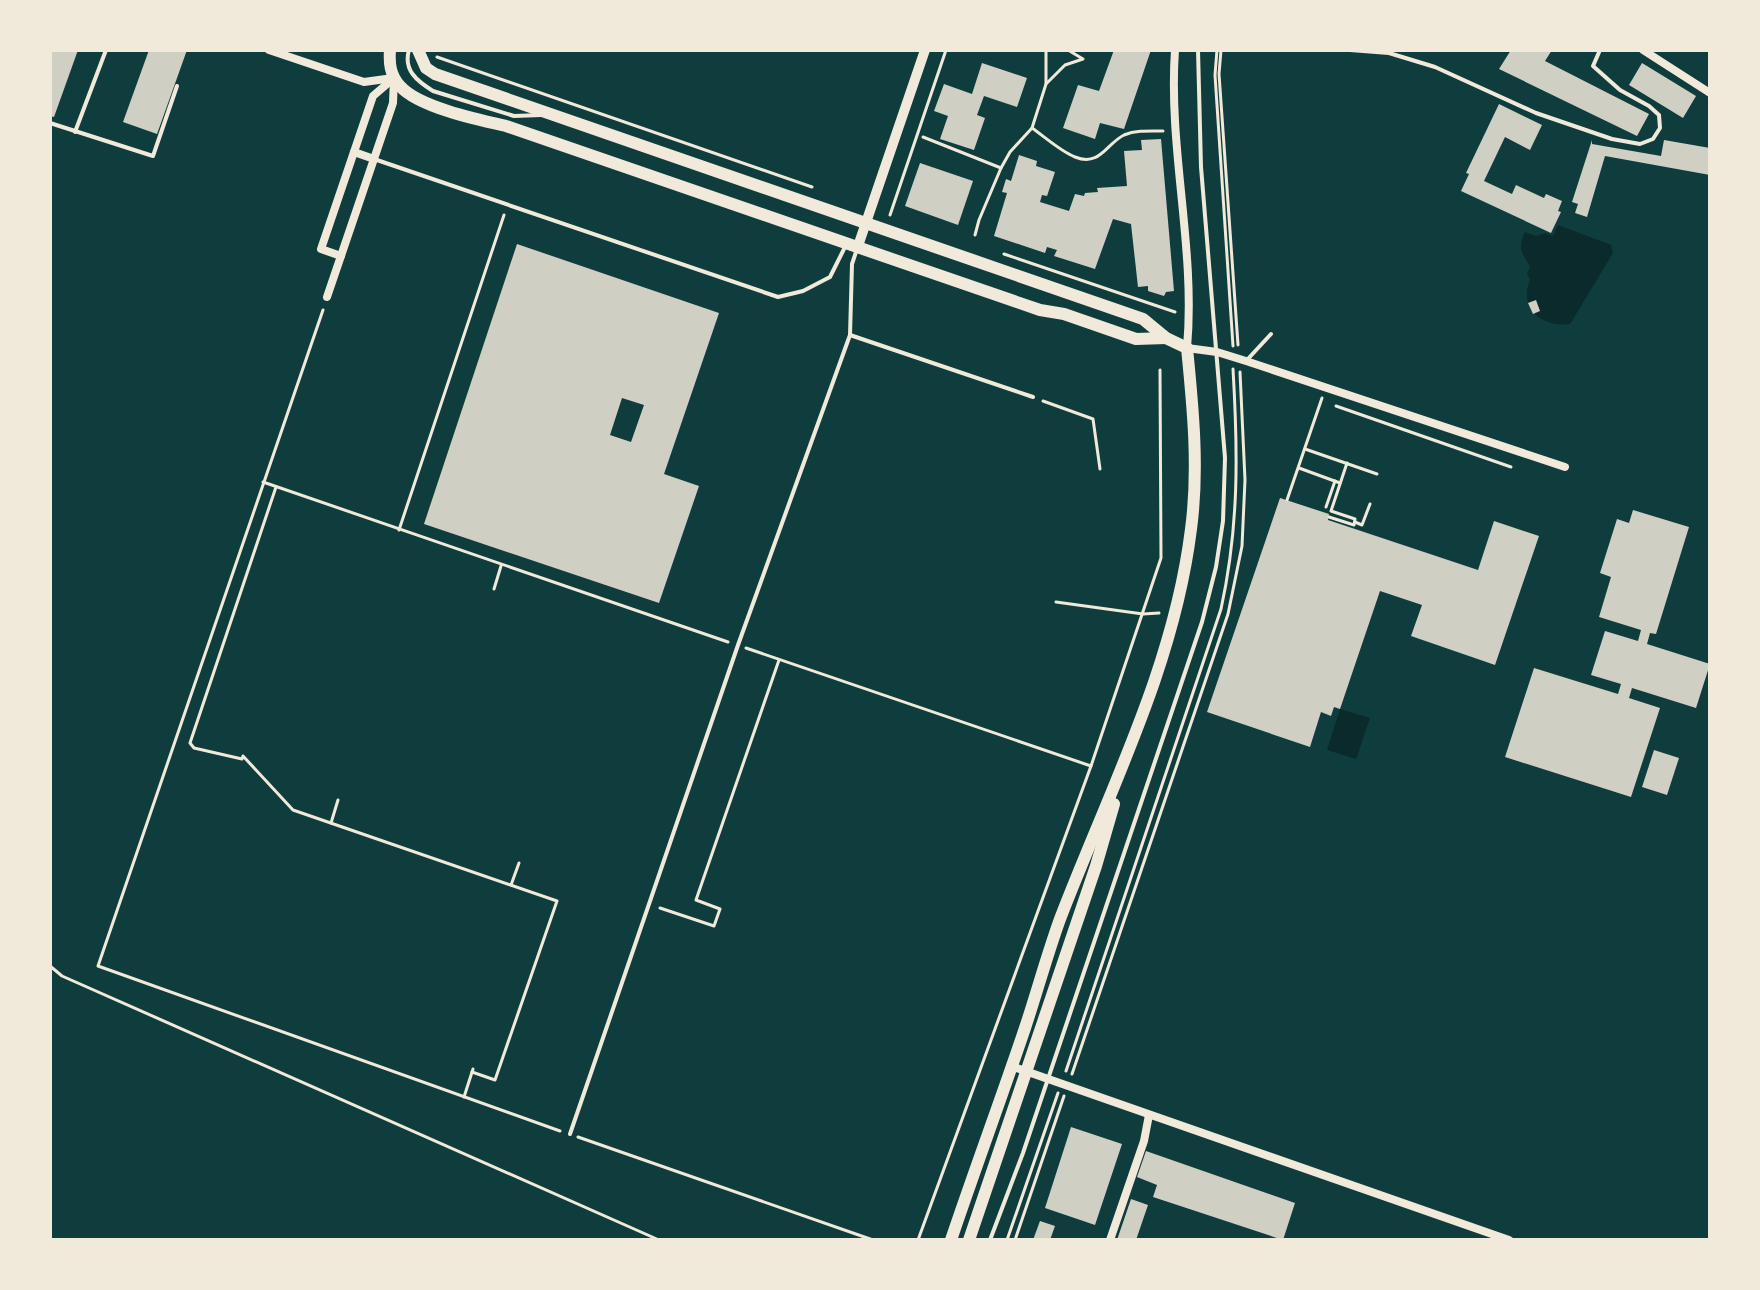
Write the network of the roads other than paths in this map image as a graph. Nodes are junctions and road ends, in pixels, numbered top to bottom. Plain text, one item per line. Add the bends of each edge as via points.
1 (106, 50) edge
2 (269, 50) edge
3 (390, 50) edge
4 (409, 50) edge
5 (418, 50) edge
6 (925, 50) edge
7 (1175, 50) edge
8 (1198, 50) edge
9 (1600, 50) edge
10 (1643, 50) edge
11 (1351, 51) edge
12 (409, 70) junction
13 (394, 78) junction
14 (177, 86) dead end
15 (1710, 93) edge
16 (552, 115) junction
17 (50, 123) edge
18 (75, 132) junction
19 (354, 152) junction
20 (374, 159) junction
21 (866, 222) junction
22 (852, 244) junction
23 (341, 256) junction
24 (327, 297) road end
25 (1271, 334) dead end
26 (850, 335) junction
27 (1166, 338) junction
28 (1187, 348) junction
29 (1217, 352) junction
30 (1246, 361) junction
31 (1033, 397) road end
32 (1565, 467) dead end
33 (1126, 763) junction
34 (1011, 1066) junction
35 (1027, 1072) junction
36 (1048, 1079) junction
37 (1149, 1115) junction
38 (570, 1134) road end
39 (951, 1240) edge
40 (969, 1240) edge
41 (990, 1240) edge
42 (1110, 1240) edge
43 (1509, 1240) edge

1 - 18 lane
2 - 13 street via 364,82
3 - 13 main road
4 - 12 lane
5 - 16 main road via 435,74
6 - 21 street
7 - 28 street
8 - 29 lane via 1201,167
9 - 11 lane via 1593,66 1659,115 1660,128 1653,139 1640,144 1612,139 1536,113 1435,67 1389,53
10 - 15 street
12 - 13 lane
12 - 16 lane via 433,91 471,104 514,116
13 - 19 street via 373,96
13 - 20 street via 393,103
13 - 22 main road via 402,89 433,104
14 - 18 lane via 153,156
16 - 21 main road
17 - 18 lane
19 - 20 street
19 - 23 street via 321,249
20 - 22 lane via 778,297 830,277
20 - 23 street
21 - 22 street
21 - 27 main road via 1143,319
22 - 26 lane
22 - 27 main road via 1136,339
23 - 24 street
25 - 30 lane
26 - 31 lane
26 - 38 lane
27 - 28 main road
28 - 29 street
28 - 33 main road via 1194,423 1192,526 1175,612
29 - 30 street
29 - 36 lane via 1225,458 1216,567 1198,637
30 - 32 street
33 - 34 main road via 1083,859
33 - 35 main road
34 - 35 street
34 - 39 main road
35 - 36 street
35 - 40 main road
36 - 37 street
36 - 41 lane
37 - 42 street
37 - 43 street

